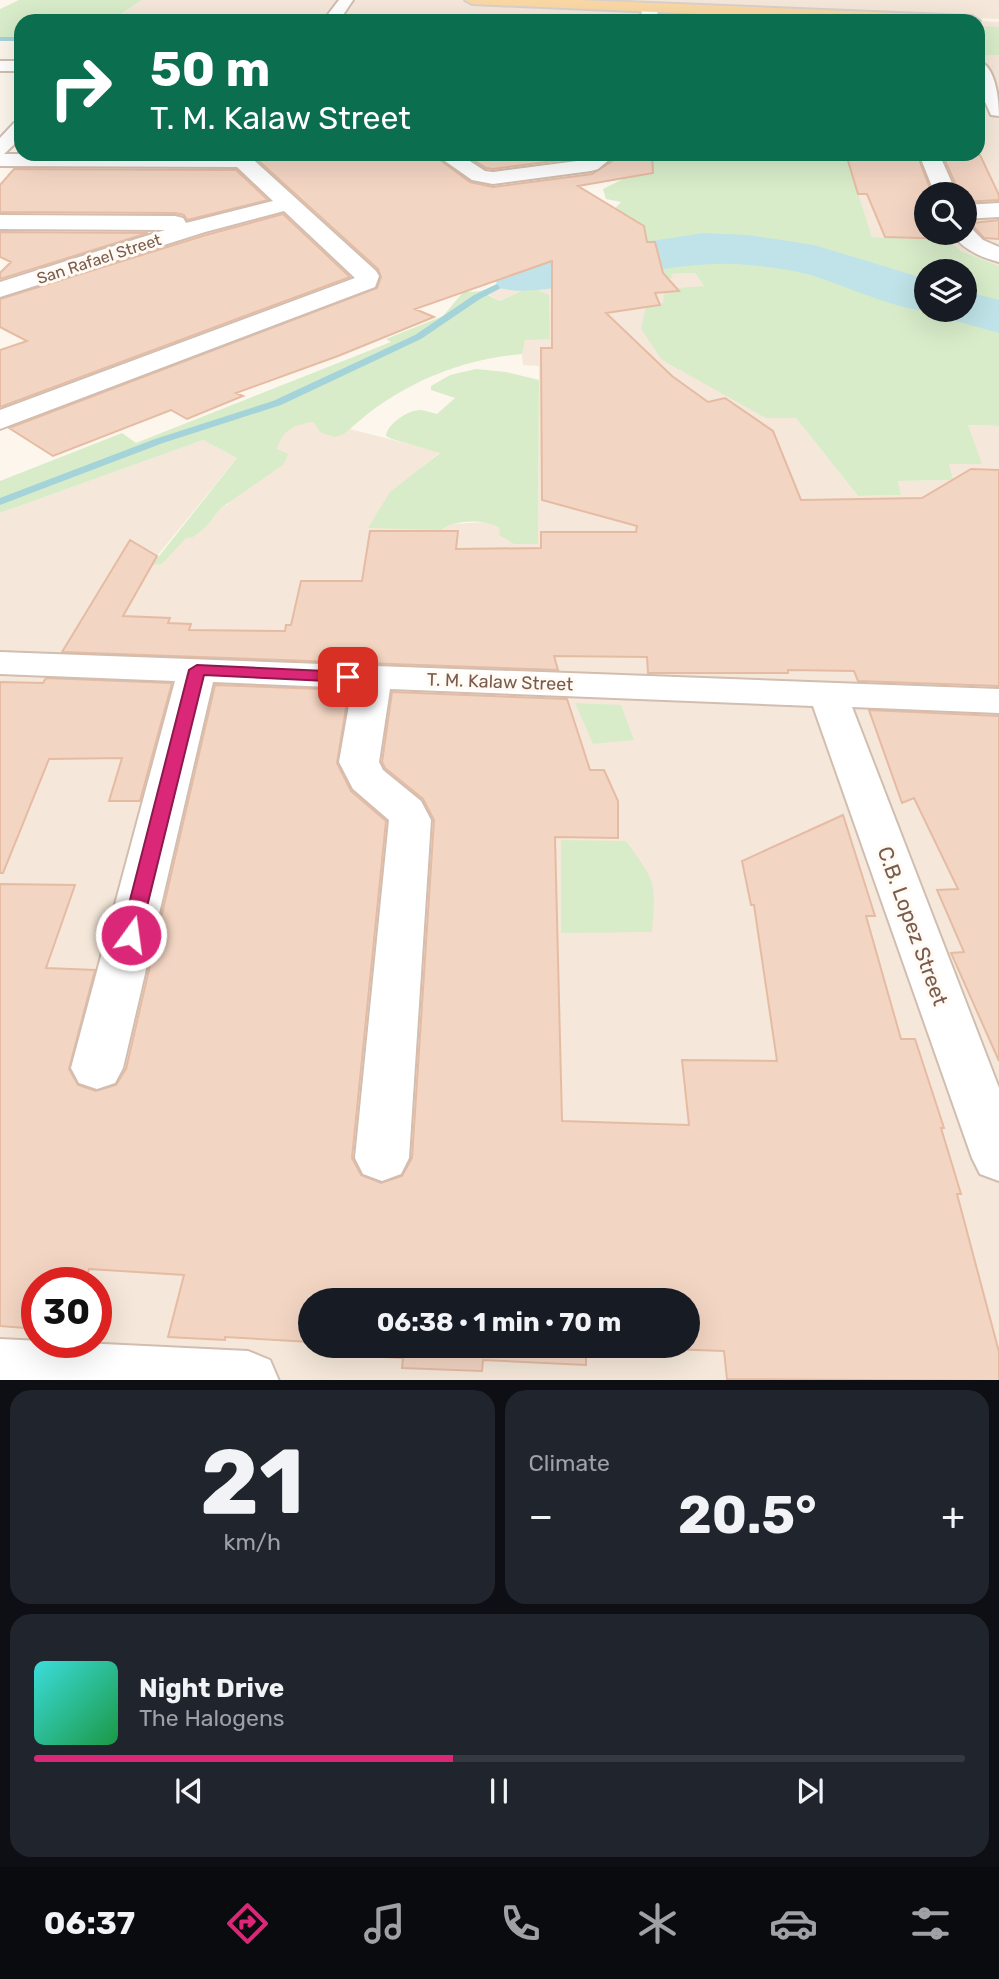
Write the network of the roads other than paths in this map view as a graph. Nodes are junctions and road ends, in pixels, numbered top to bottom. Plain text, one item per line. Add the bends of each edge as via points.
1 (472, 0) edge
2 (567, 2) edge
3 (649, 14) edge
4 (985, 82) edge
5 (998, 111) edge
6 (14, 134) edge
7 (0, 149) edge
8 (242, 161) edge
9 (456, 161) edge
10 (597, 161) edge
11 (932, 161) edge
12 (941, 182) edge
13 (289, 203) junction
14 (999, 209) edge
15 (977, 211) edge
16 (0, 222) edge
17 (197, 227) junction
18 (975, 245) edge
19 (999, 256) edge
20 (0, 290) edge
21 (0, 420) edge
22 (0, 663) edge
23 (197, 670) junction
24 (373, 678) junction
25 (829, 693) junction
26 (999, 701) edge
27 (97, 1068) dead end
28 (382, 1158) dead end
29 (999, 1158) edge
30 (0, 1369) edge
31 (227, 1380) edge

1 - 2 main road
2 - 3 main road
4 - 5 street
6 - 7 street
8 - 13 street
9 - 10 street via 479,176 503,178
11 - 12 street
13 - 17 street, San Rafael Street
13 - 21 street via 367,276 366,282
14 - 15 street
16 - 17 street
17 - 20 street, San Rafael Street
18 - 19 street
22 - 23 street, T. M. Kalaw Street
23 - 24 street, T. M. Kalaw Street
23 - 27 street
24 - 25 street, T. M. Kalaw Street
24 - 28 street via 361,773 407,810 410,820
25 - 26 street, T. M. Kalaw Street
25 - 29 street, C.B. Lopez Street
30 - 31 street

